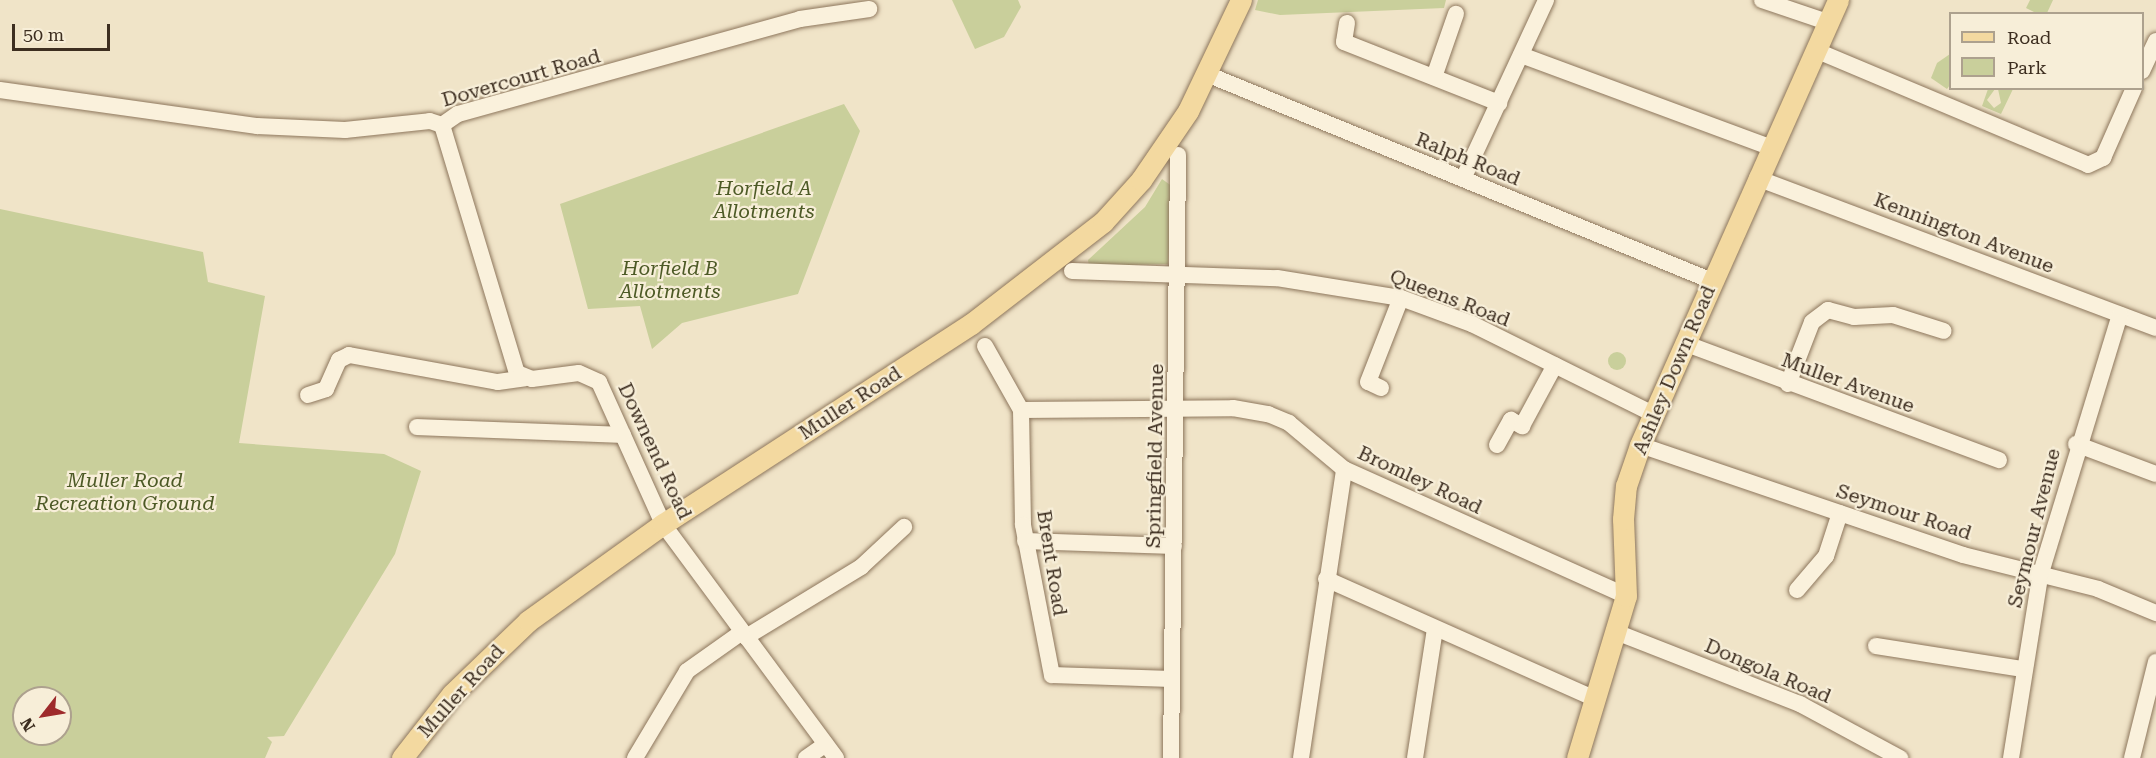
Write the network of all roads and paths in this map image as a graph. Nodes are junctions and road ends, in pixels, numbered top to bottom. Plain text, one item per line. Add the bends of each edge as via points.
1 (1241, 0) edge
2 (1546, 0) edge
3 (1762, 0) edge
4 (1838, 0) edge
5 (869, 11) edge
6 (1456, 14) dead end
7 (1827, 22) junction
8 (1347, 23) dead end
9 (2156, 41) edge
10 (1815, 50) junction
11 (1521, 55) junction
12 (2144, 67) edge
13 (1209, 75) junction
14 (1434, 77) junction
15 (0, 90) edge
16 (2133, 90) edge
17 (1499, 103) junction
18 (442, 125) junction
19 (1770, 147) junction
20 (1178, 155) dead end
21 (1756, 178) junction
22 (1463, 179) junction
23 (1072, 272) dead end
24 (1180, 276) junction
25 (1712, 281) junction
26 (1401, 298) junction
27 (2120, 315) junction
28 (2156, 328) edge
29 (1944, 331) dead end
30 (978, 335) junction
31 (1684, 343) junction
32 (1555, 365) junction
33 (525, 378) junction
34 (1788, 384) junction
35 (1381, 387) dead end
36 (308, 395) dead end
37 (1178, 409) junction
38 (1021, 410) junction
39 (1653, 414) junction
40 (417, 427) dead end
41 (623, 435) junction
42 (2076, 444) junction
43 (1497, 445) dead end
44 (1640, 445) junction
45 (1999, 460) dead end
46 (1344, 469) junction
47 (2156, 474) edge
48 (1840, 513) junction
49 (663, 524) junction
50 (904, 527) dead end
51 (1025, 541) junction
52 (1174, 546) junction
53 (2040, 576) junction
54 (1326, 579) junction
55 (1797, 590) dead end
56 (1626, 596) junction
57 (2156, 614) edge
58 (1435, 628) junction
59 (1616, 632) junction
60 (744, 634) junction
61 (1876, 646) dead end
62 (2156, 662) edge
63 (2023, 669) junction
64 (1171, 679) junction
65 (1595, 699) junction
66 (831, 751) edge
67 (402, 758) edge
68 (635, 758) edge
69 (806, 758) edge
70 (1171, 758) edge
71 (1301, 758) edge
72 (1415, 758) edge
73 (1576, 758) edge
74 (1900, 758) edge
75 (2011, 758) edge
76 (2132, 758) edge

1 - 13 main road, Muller Road
2 - 11 street
3 - 7 street
4 - 7 main road, Ashley Down Road
5 - 18 street, Dovercourt Road via 800,19 458,114
6 - 14 street
7 - 10 main road, Ashley Down Road
8 - 14 street via 1344,42
9 - 12 street
10 - 16 street via 2088,165 2103,158
10 - 19 main road, Ashley Down Road
11 - 17 street
11 - 19 street
13 - 22 street, Ralph Road
13 - 30 main road, Muller Road via 1155,162 1103,222
14 - 17 street
15 - 18 street, Dovercourt Road via 257,126 345,130 430,121
17 - 22 street
18 - 33 street via 514,368
19 - 21 main road, Ashley Down Road
20 - 24 street, Springfield Avenue
21 - 25 main road, Ashley Down Road
21 - 27 street, Kennington Avenue
22 - 25 street, Ralph Road
23 - 24 street, Queens Road
24 - 26 street, Queens Road via 1277,278
24 - 37 street, Springfield Avenue
25 - 31 main road, Ashley Down Road
26 - 32 street, Queens Road via 1472,324
26 - 35 street via 1368,382
27 - 28 street, Kennington Avenue
27 - 42 street, Seymour Avenue
29 - 34 street via 1893,315 1854,317 1828,310 1812,322
30 - 38 street, Brent Road
30 - 49 main road, Muller Road
31 - 34 street, Muller Avenue
31 - 39 main road, Ashley Down Road
32 - 39 street, Queens Road
32 - 43 street via 1522,426 1511,420
33 - 36 street via 498,382 349,355 339,360 324,392
33 - 41 street, Downend Road via 591,375 608,394
34 - 45 street, Muller Avenue
37 - 38 street, Bromley Road
37 - 46 street, Bromley Road via 1268,414 1289,423
37 - 52 street, Springfield Avenue
38 - 51 street, Brent Road
39 - 44 main road, Ashley Down Road
40 - 41 street
41 - 49 street, Downend Road
42 - 47 street
42 - 53 street, Seymour Avenue
44 - 48 street, Seymour Road
44 - 56 main road, Ashley Down Road via 1626,486
46 - 54 street
46 - 56 street, Bromley Road
48 - 53 street, Seymour Road
48 - 55 street via 1826,556
49 - 60 street, Downend Road
49 - 67 main road, Muller Road via 497,647
50 - 60 street via 861,567
51 - 52 street
51 - 64 street, Brent Road via 1052,675
52 - 64 street, Springfield Avenue
53 - 57 street, Seymour Road via 2098,589
53 - 63 street, Seymour Avenue
54 - 58 street
54 - 71 street
56 - 59 main road, Ashley Down Road
58 - 65 street
58 - 72 street
59 - 65 main road, Ashley Down Road
59 - 74 street, Dongola Road via 1800,704
60 - 66 street, Downend Road
60 - 68 street via 687,671
61 - 63 street
62 - 76 street
63 - 75 street, Seymour Avenue
64 - 70 street, Springfield Avenue
65 - 73 main road, Ashley Down Road
66 - 69 street

